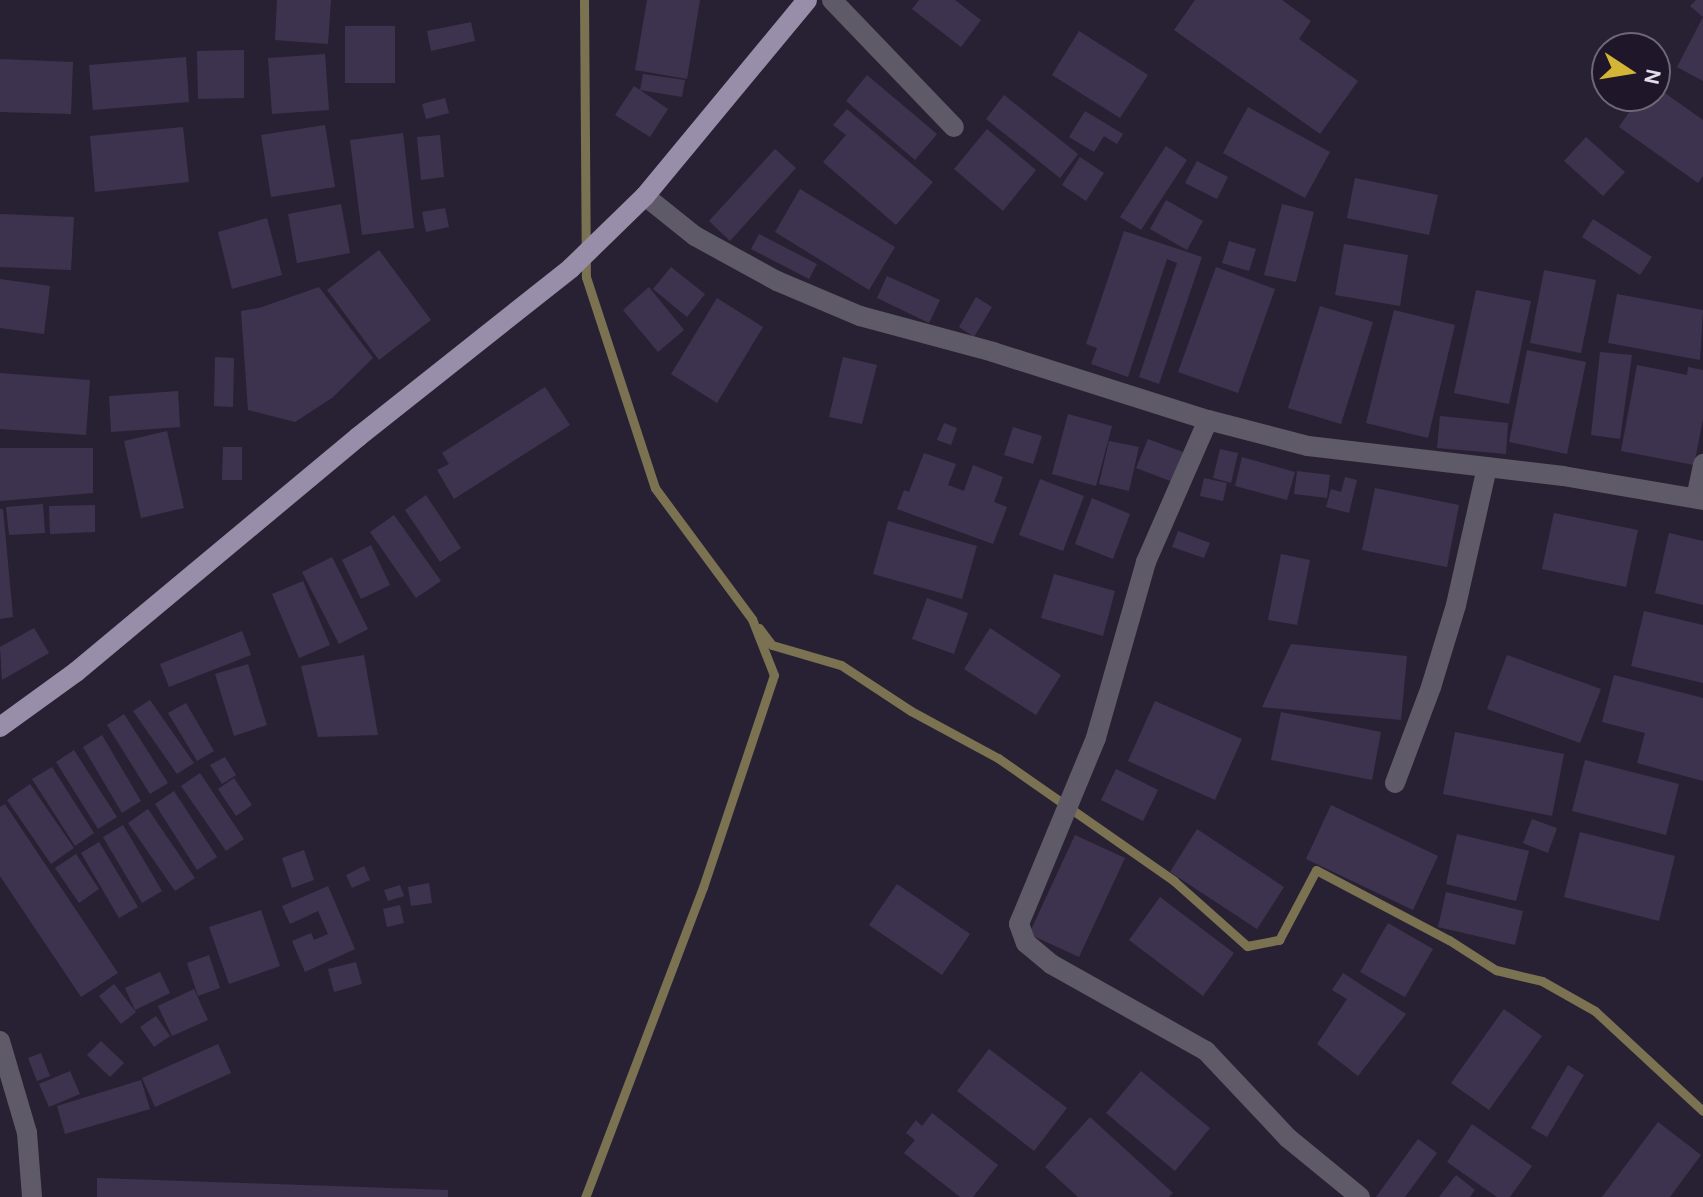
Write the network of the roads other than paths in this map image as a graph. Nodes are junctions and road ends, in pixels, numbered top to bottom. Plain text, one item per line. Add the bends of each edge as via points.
1 (807, 0) edge
2 (832, 0) edge
3 (954, 127) dead end
4 (645, 196) junction
5 (1208, 420) junction
6 (1703, 464) edge
7 (1487, 467) junction
8 (1699, 499) edge
9 (2, 721) edge
10 (1395, 783) dead end
11 (0, 1041) edge
12 (32, 1197) edge
13 (1360, 1197) edge

1 - 4 main road
2 - 3 street
4 - 5 street via 695,236 777,281 860,316
4 - 9 main road via 571,268 76,672
5 - 7 street via 1308,446
5 - 13 street via 1146,562 1096,738 1019,924 1026,943 1051,964 1206,1051 1288,1138
6 - 8 street
7 - 8 street
7 - 10 street via 1456,605
11 - 12 street via 27,1133

